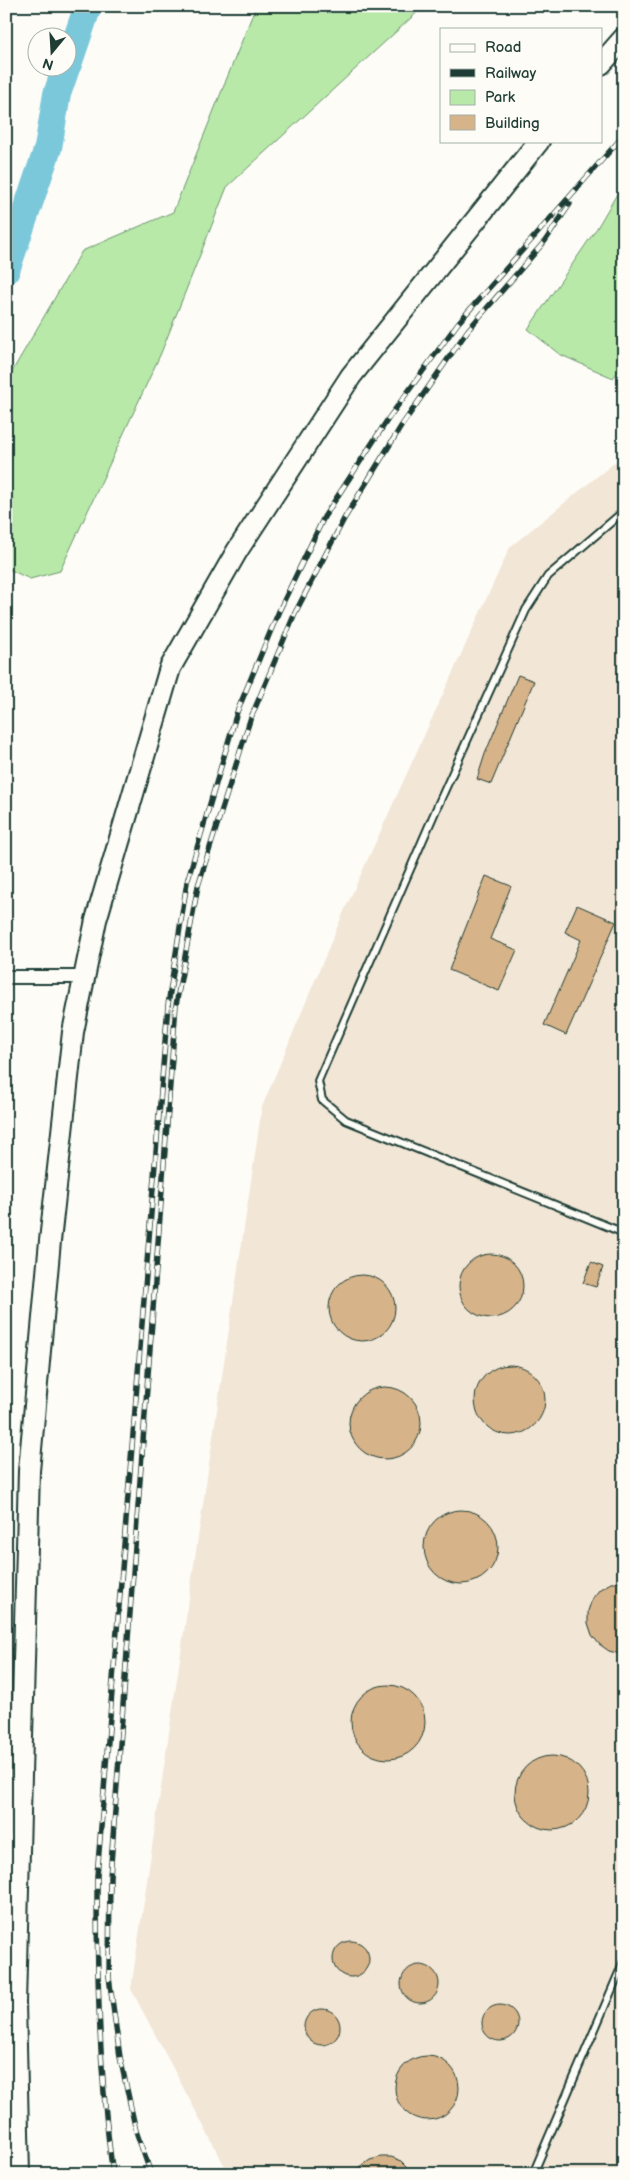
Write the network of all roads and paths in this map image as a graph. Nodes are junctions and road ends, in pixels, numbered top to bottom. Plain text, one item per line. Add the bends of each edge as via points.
1 (624, 38) edge
2 (602, 63) edge
3 (538, 142) edge
4 (624, 511) edge
5 (6, 977) edge
6 (84, 977) junction
7 (624, 1233) edge
8 (624, 1961) edge
9 (19, 2174) edge
10 (533, 2174) edge

1 - 2 main road
3 - 6 main road via 351,376 237,551 170,668 96,920
4 - 7 lane via 548,576 526,610 318,1081 322,1100 346,1120
5 - 6 street
6 - 9 main road via 73,1032 29,1471 15,2003
8 - 10 lane

